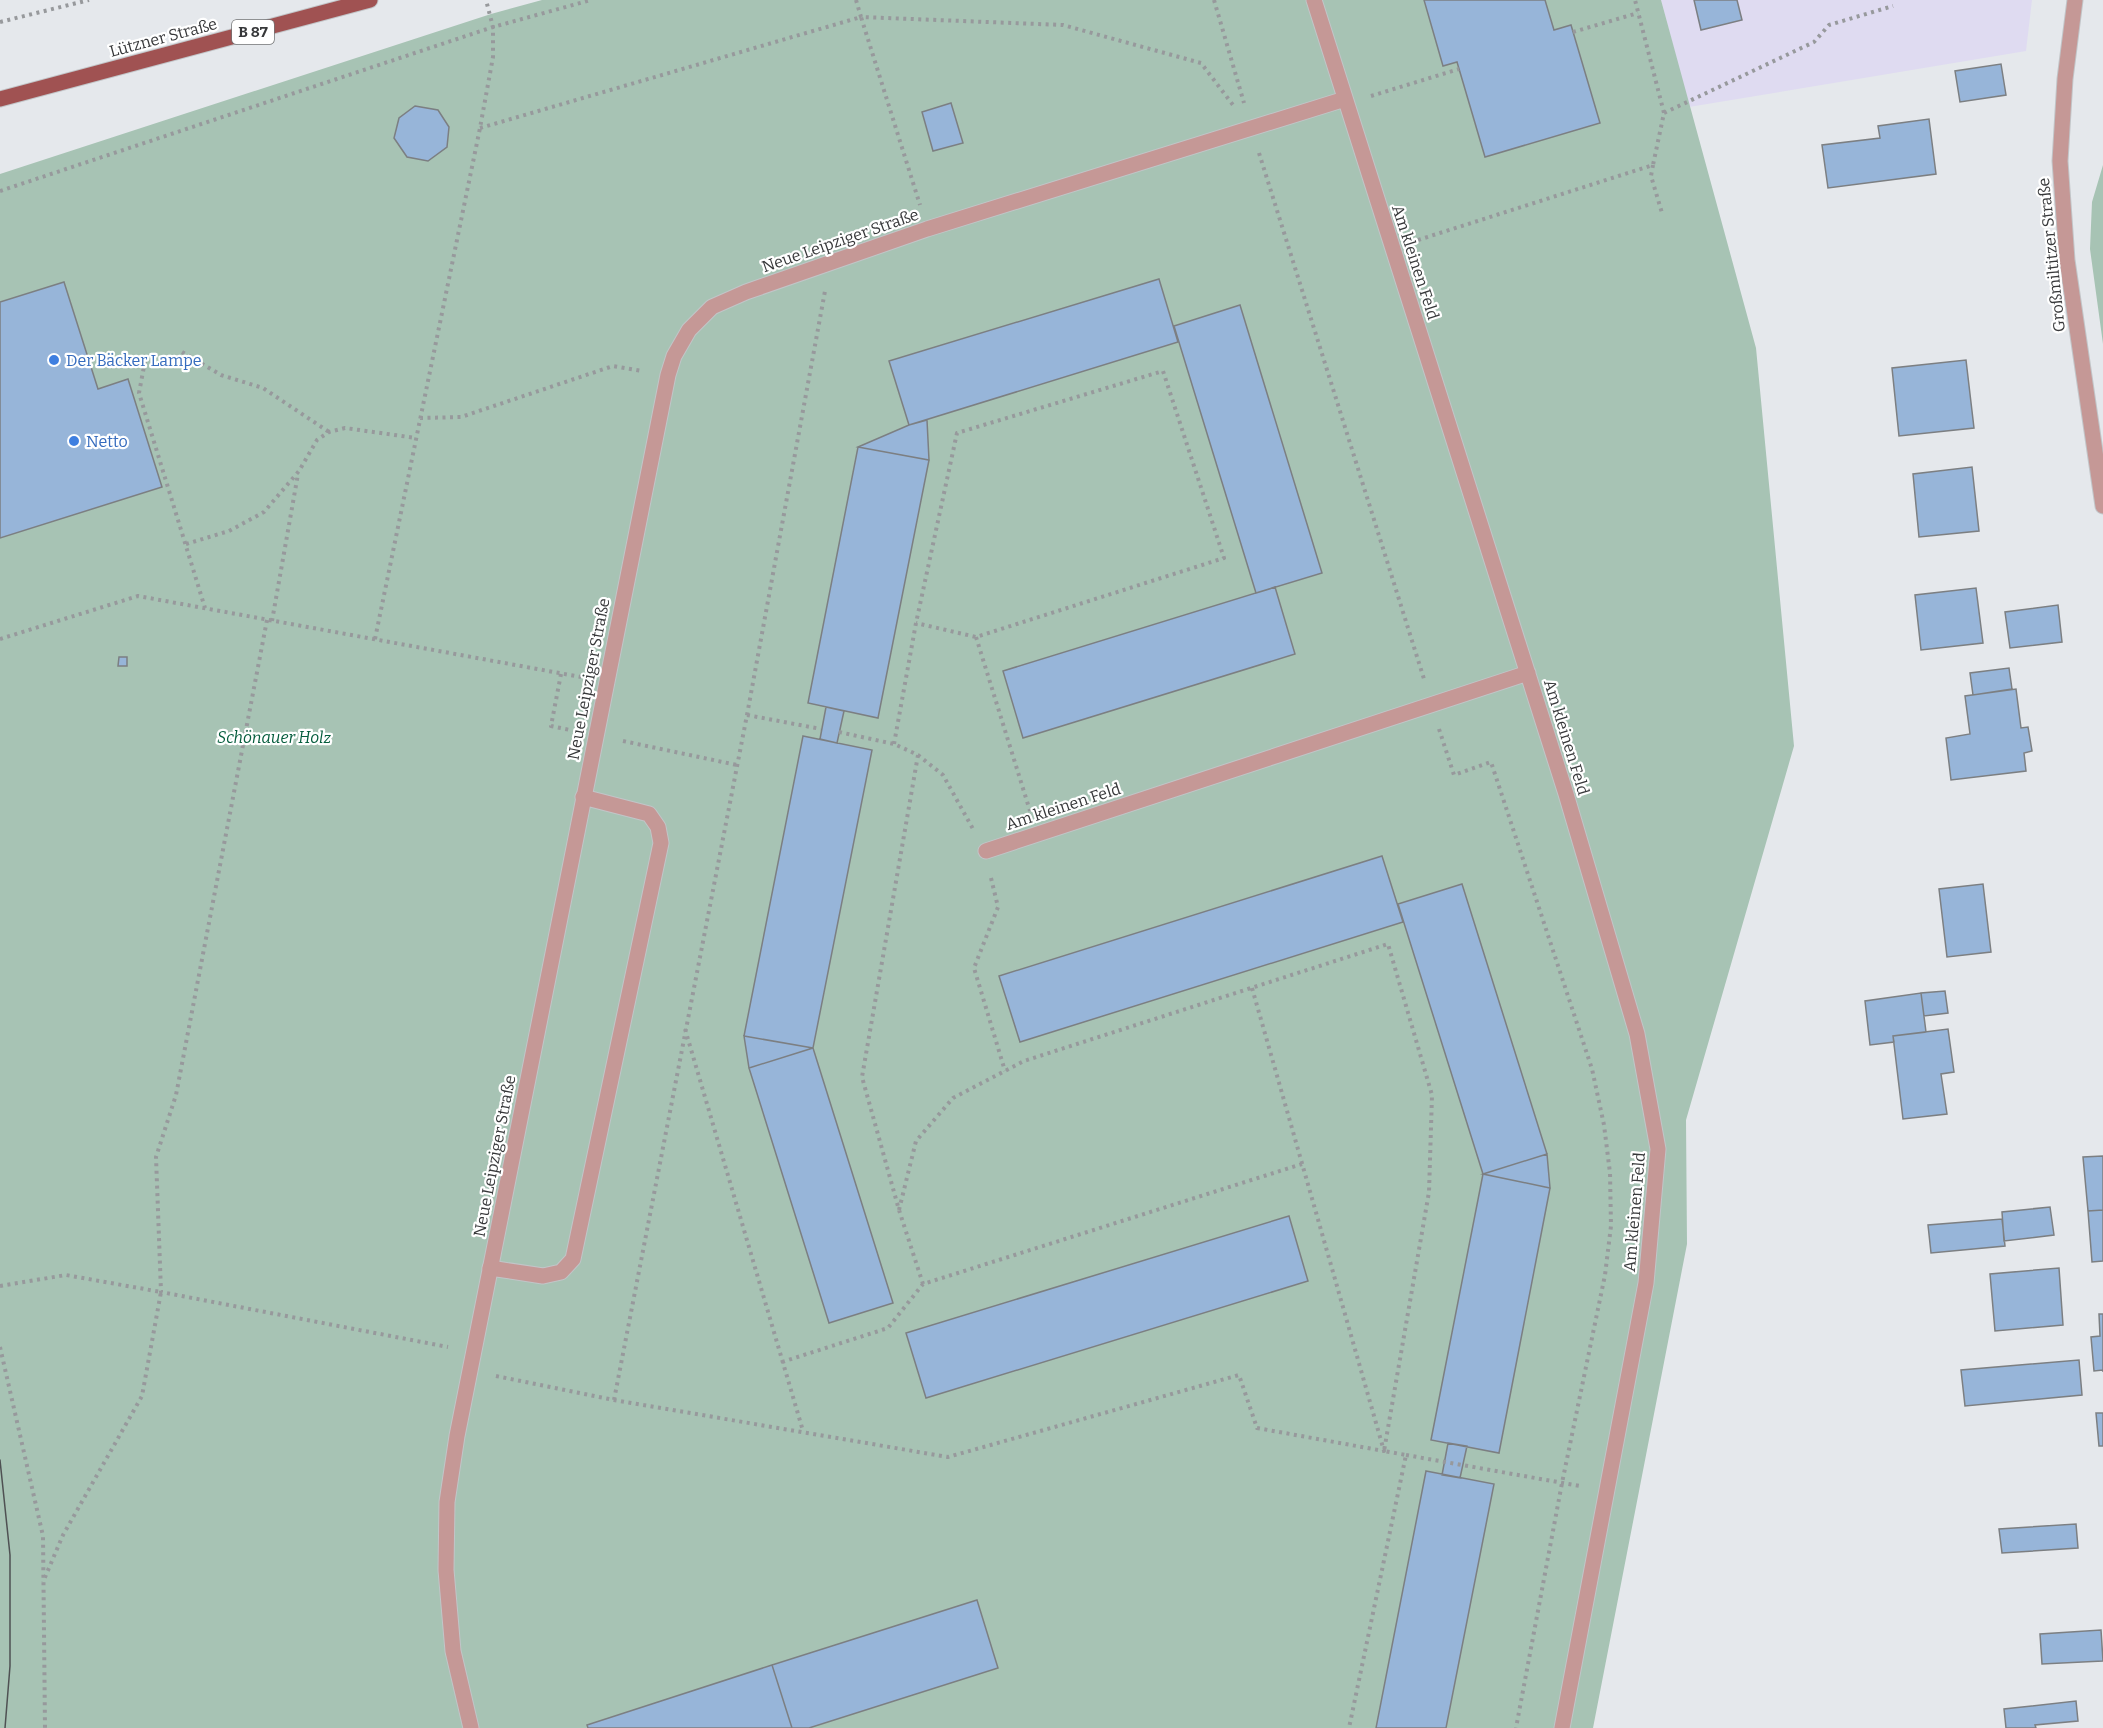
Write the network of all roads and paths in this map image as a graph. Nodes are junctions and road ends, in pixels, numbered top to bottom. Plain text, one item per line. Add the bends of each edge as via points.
1 (89, 0) edge
2 (370, 0) edge
3 (486, 0) edge
4 (591, 0) edge
5 (856, 0) edge
6 (1214, 0) edge
7 (1314, 0) edge
8 (1635, 0) edge
9 (2075, 0) edge
10 (1893, 6) dead end
11 (1638, 13) junction
12 (861, 18) junction
13 (0, 22) edge
14 (493, 27) junction
15 (1573, 32) dead end
16 (1459, 69) dead end
17 (0, 99) edge
18 (1346, 101) junction
19 (1664, 112) junction
20 (480, 128) junction
21 (1251, 128) junction
22 (1653, 165) junction
23 (0, 191) edge
24 (1662, 213) dead end
25 (927, 229) junction
26 (1392, 248) junction
27 (831, 261) junction
28 (182, 352) dead end
29 (145, 361) dead end
30 (668, 375) junction
31 (420, 418) junction
32 (329, 432) junction
33 (416, 438) junction
34 (299, 471) junction
35 (2103, 506) edge
36 (186, 544) junction
37 (205, 608) junction
38 (270, 620) junction
39 (916, 623) junction
40 (976, 637) junction
41 (0, 639) edge
42 (375, 639) junction
43 (1528, 673) junction
44 (561, 674) junction
45 (606, 682) junction
46 (1432, 704) junction
47 (747, 715) junction
48 (821, 729) dead end
49 (570, 730) dead end
50 (839, 732) dead end
51 (622, 740) dead end
52 (894, 744) junction
53 (918, 755) junction
54 (737, 765) junction
55 (583, 797) junction
56 (1037, 834) junction
57 (986, 851) junction
58 (1252, 988) junction
59 (685, 1029) junction
60 (1005, 1071) junction
61 (1302, 1164) junction
62 (899, 1210) junction
63 (490, 1268) junction
64 (923, 1284) junction
65 (0, 1286) edge
66 (161, 1292) junction
67 (0, 1347) edge
68 (474, 1352) junction
69 (782, 1362) junction
70 (470, 1371) junction
71 (614, 1400) junction
72 (803, 1431) junction
73 (1384, 1451) junction
74 (1406, 1455) junction
75 (1562, 1483) junction
76 (1607, 1490) junction
77 (43, 1582) junction
78 (45, 1728) edge
79 (471, 1728) edge
80 (1349, 1728) edge
81 (1516, 1728) edge
82 (1562, 1728) edge

1 - 13 path
2 - 17 main road, Lützner Straße / B 87
3 - 14 path
4 - 14 path
5 - 12 path
6 - 21 path
7 - 18 street, Am kleinen Feld
8 - 11 path
9 - 35 street, Großmiltitzer Straße via 2060,161 2067,260
10 - 19 path via 1829,24 1814,42
11 - 15 path
11 - 19 path
12 - 20 path
12 - 21 path via 1063,25 1201,63
12 - 25 path
14 - 20 path via 493,57
14 - 23 path
16 - 18 path
18 - 21 street, Neue Leipziger Straße
18 - 26 street, Am kleinen Feld
19 - 22 path
20 - 31 path
21 - 25 street, Neue Leipziger Straße
21 - 46 path
22 - 24 path via 1651,176
22 - 26 path
25 - 27 street, Neue Leipziger Straße
26 - 43 street, Am kleinen Feld
27 - 30 street, Neue Leipziger Straße via 712,307 689,330
27 - 47 path
28 - 32 path via 221,375 263,388
29 - 36 path via 139,393
30 - 31 path via 613,366 461,417
30 - 45 street, Neue Leipziger Straße
31 - 33 path
32 - 33 path via 345,428
32 - 34 path via 317,440
33 - 42 path
34 - 36 path via 264,512 229,531
34 - 38 path
36 - 37 path
37 - 38 path
37 - 41 path via 138,596
38 - 42 path
38 - 66 path via 176,1095 156,1157
39 - 40 path
39 - 40 path via 957,433 1163,371 1224,558
39 - 52 path
40 - 56 path
42 - 44 path
43 - 46 street, Am kleinen Feld
43 - 76 street, Am kleinen Feld via 1637,1034 1658,1149 1646,1282
44 - 45 path
44 - 49 path via 551,726
45 - 55 street, Neue Leipziger Straße
46 - 56 street, Am kleinen Feld
46 - 75 path via 1454,775 1491,762 1592,1069 1605,1125 1611,1226 1605,1275
47 - 48 path
47 - 54 path
50 - 52 path
51 - 54 path
52 - 53 path
53 - 57 path via 943,775
53 - 62 path via 862,1077
54 - 59 path
55 - 63 street, Neue Leipziger Straße
55 - 63 street via 649,814 658,827 661,843 573,1259 561,1272 543,1276
56 - 57 street, Am kleinen Feld
57 - 60 path via 998,907 974,968
58 - 60 path via 1024,1061
58 - 61 path
58 - 73 path via 1388,944 1432,1095 1429,1192
59 - 69 path
59 - 71 path
60 - 62 path via 952,1098 916,1141
61 - 64 path
61 - 73 path
62 - 64 path
63 - 68 street, Neue Leipziger Straße
64 - 69 path via 888,1328
65 - 66 path via 66,1275
66 - 68 path
66 - 77 path via 142,1396 63,1535
67 - 77 path via 43,1536
68 - 70 street, Neue Leipziger Straße
69 - 72 path
70 - 71 path
70 - 79 street, Neue Leipziger Straße via 447,1502 446,1570 453,1651
71 - 72 path
72 - 73 path via 948,1457 1239,1375 1257,1428
73 - 74 path
74 - 75 path
74 - 80 path
75 - 76 path
75 - 81 path
76 - 82 street, Am kleinen Feld
77 - 78 path

